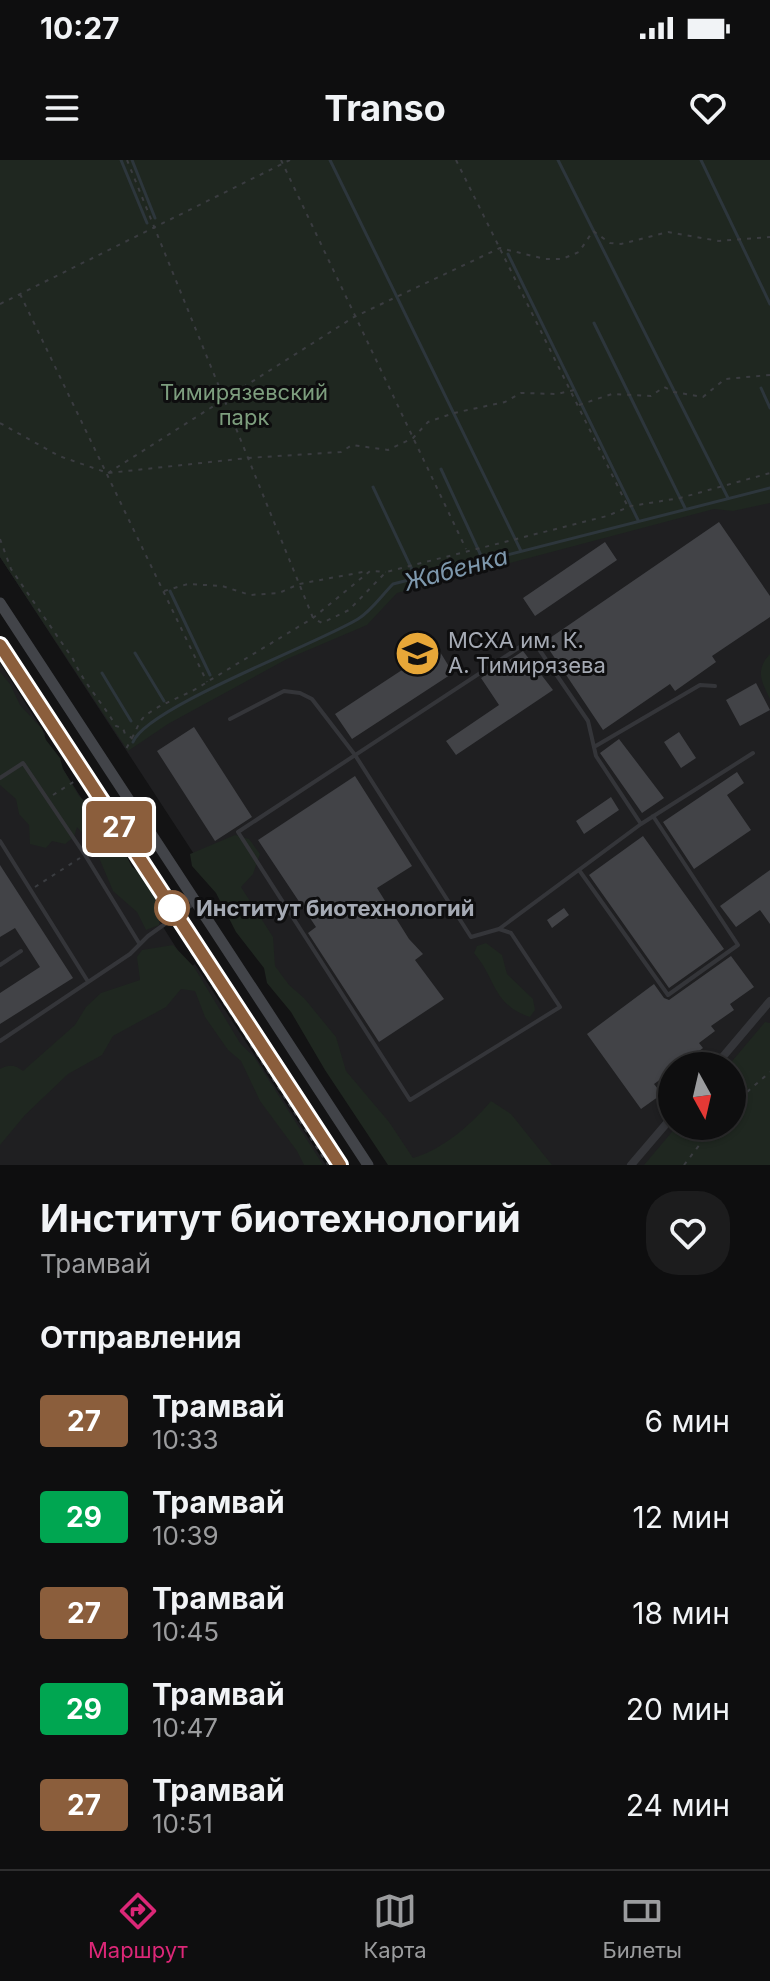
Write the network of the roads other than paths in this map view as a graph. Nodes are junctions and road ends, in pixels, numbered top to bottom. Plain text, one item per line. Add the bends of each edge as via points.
1 (0, 603) edge
2 (715, 686) dead end
3 (230, 719) dead end
4 (594, 747) junction
5 (753, 753) dead end
6 (355, 755) junction
7 (0, 778) edge
8 (653, 816) junction
9 (641, 824) junction
10 (0, 841) edge
11 (579, 870) junction
12 (197, 901) junction
13 (499, 929) junction
14 (139, 943) junction
15 (21, 951) dead end
16 (0, 965) edge
17 (87, 980) junction
18 (770, 1001) edge
19 (0, 1041) edge
20 (727, 1052) edge
21 (658, 1133) edge
22 (368, 1165) edge
23 (631, 1165) edge

1 - 12 main road
2 - 4 lane via 700,685
3 - 6 lane via 284,691 300,693 312,699
4 - 6 lane via 588,721 532,639
4 - 9 lane
5 - 8 lane
6 - 13 lane via 471,937
6 - 13 lane via 238,832 410,1100 560,1007 511,933
7 - 14 lane via 23,763
8 - 9 lane
8 - 11 lane via 738,945 668,995
9 - 11 lane
10 - 17 lane
11 - 13 lane
12 - 14 lane
12 - 22 main road
14 - 17 lane
15 - 16 lane
17 - 19 lane
18 - 20 street
21 - 23 street

